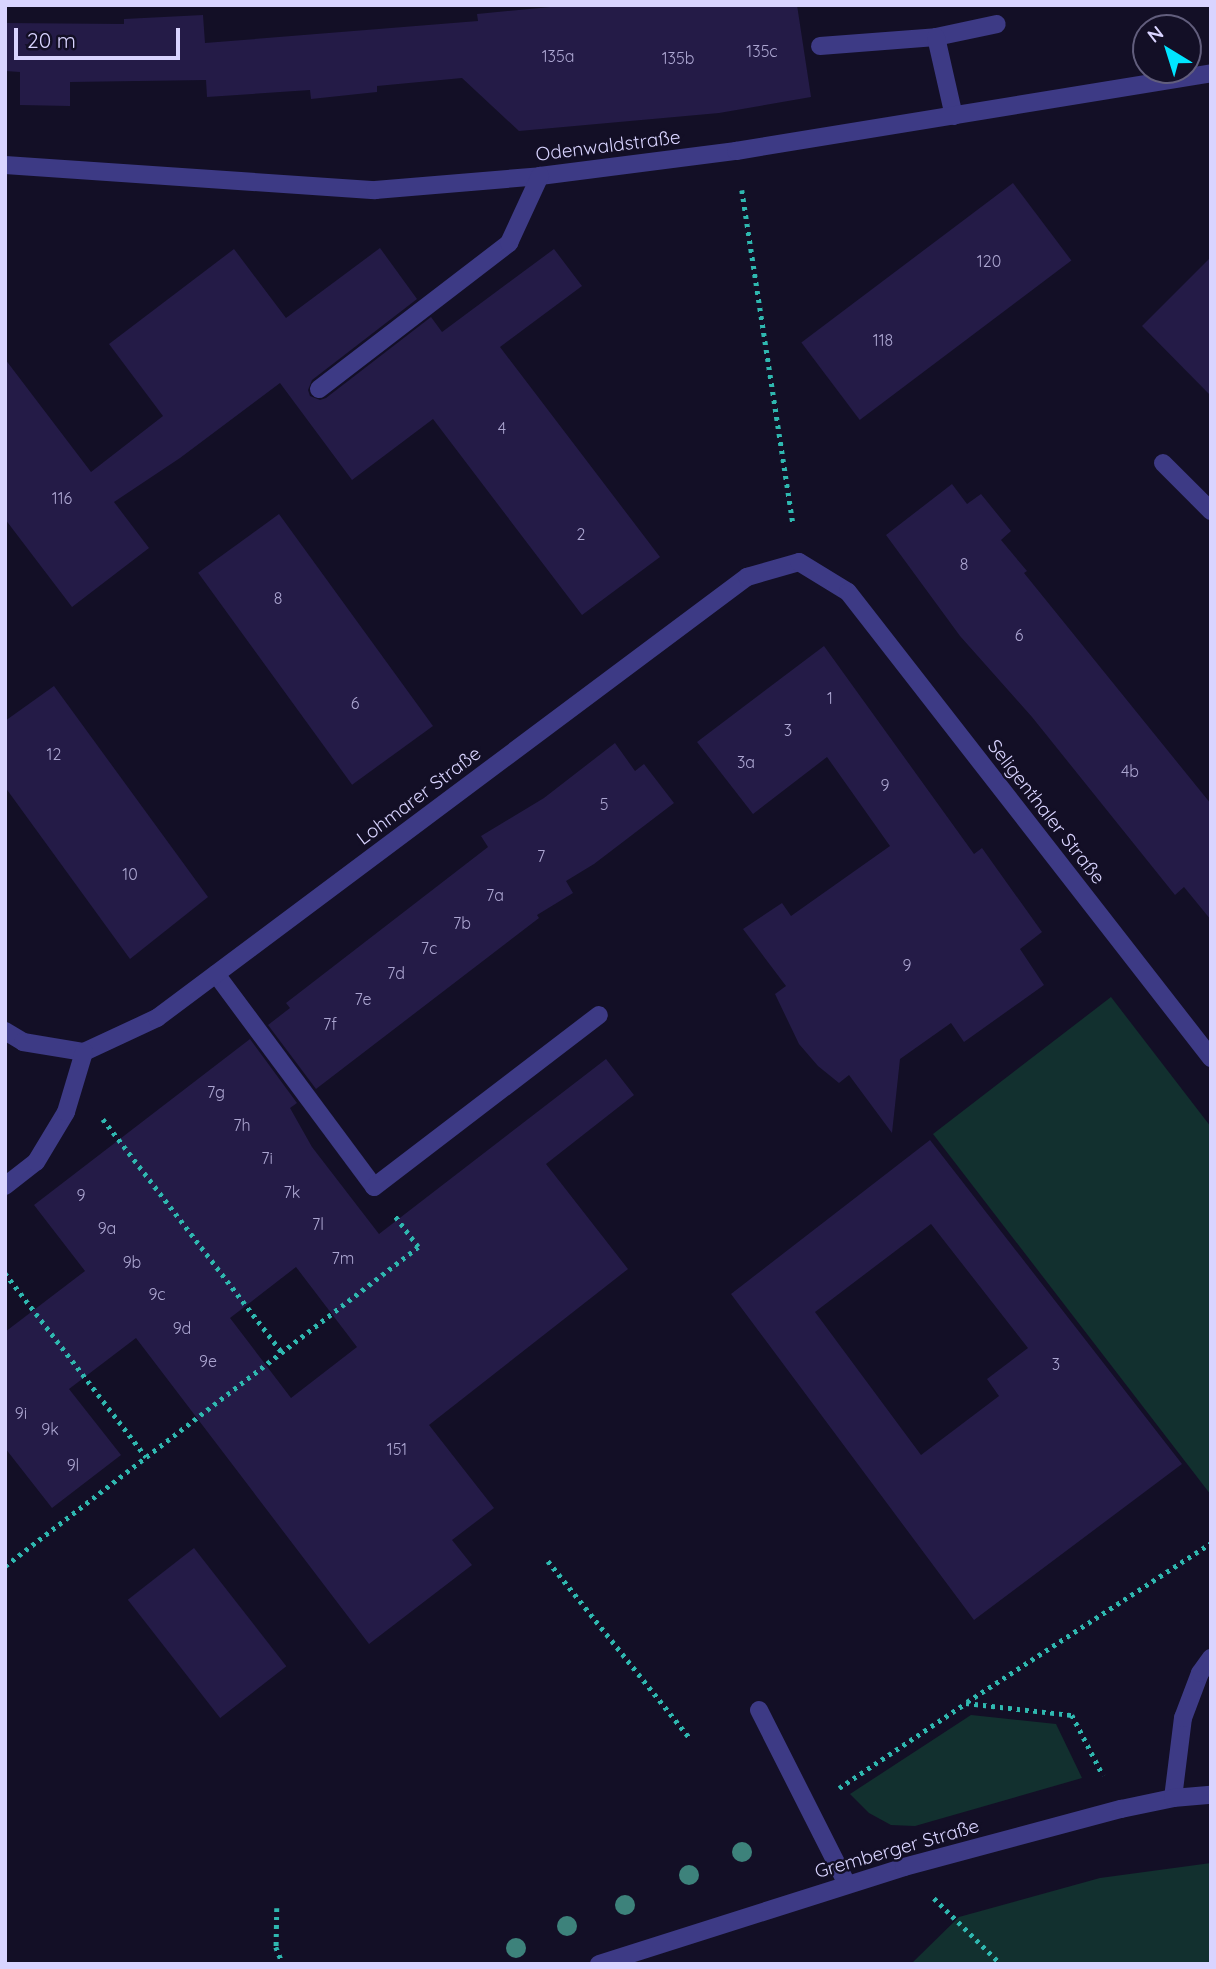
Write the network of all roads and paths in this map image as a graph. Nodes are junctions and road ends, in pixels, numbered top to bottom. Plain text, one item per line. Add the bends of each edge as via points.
1 (997, 24) dead end
2 (936, 37) junction
3 (820, 46) dead end
4 (1211, 73) edge
5 (954, 116) junction
6 (736, 151) junction
7 (5, 165) edge
8 (540, 176) junction
9 (319, 389) dead end
10 (1163, 463) dead end
11 (1211, 511) edge
12 (799, 562) junction
13 (216, 974) junction
14 (599, 1015) dead end
15 (5, 1031) edge
16 (84, 1052) junction
17 (1211, 1058) edge
18 (75, 1082) junction
19 (5, 1186) edge
20 (374, 1187) junction
21 (5, 1273) edge
22 (282, 1352) junction
23 (146, 1457) junction
24 (1211, 1543) edge
25 (548, 1561) dead end
26 (5, 1566) edge
27 (1211, 1658) edge
28 (966, 1703) junction
29 (759, 1710) dead end
30 (690, 1738) dead end
31 (1211, 1795) edge
32 (1173, 1798) junction
33 (809, 1808) junction
34 (1121, 1809) junction
35 (904, 1867) junction
36 (847, 1884) junction
37 (277, 1908) dead end
38 (283, 1964) edge
39 (599, 1964) edge
40 (1001, 1964) edge

1 - 2 street
2 - 3 street
2 - 5 street
4 - 5 street, Odenwaldstraße
5 - 6 street, Odenwaldstraße
6 - 8 street, Odenwaldstraße
6 - 12 path
7 - 8 street, Odenwaldstraße via 375,190
8 - 9 street via 509,243
10 - 11 street
12 - 13 street, Lohmarer Straße via 747,576
12 - 17 street, Seligenthaler Straße via 848,592
13 - 16 street, Lohmarer Straße via 156,1018
13 - 20 street
14 - 20 street
15 - 16 street via 23,1042
16 - 18 street
18 - 19 street via 66,1112 36,1163
18 - 22 path
20 - 22 path via 418,1247
21 - 23 path
22 - 23 path
23 - 26 path
24 - 28 path
25 - 30 path
27 - 32 street via 1182,1718
28 - 33 path
28 - 34 path via 1072,1715
29 - 33 street
31 - 32 street, Gremberger Straße
32 - 34 street, Gremberger Straße
33 - 36 street
34 - 35 street, Gremberger Straße
35 - 36 street, Gremberger Straße
35 - 40 path
36 - 39 street, Gremberger Straße
37 - 38 path via 276,1947

